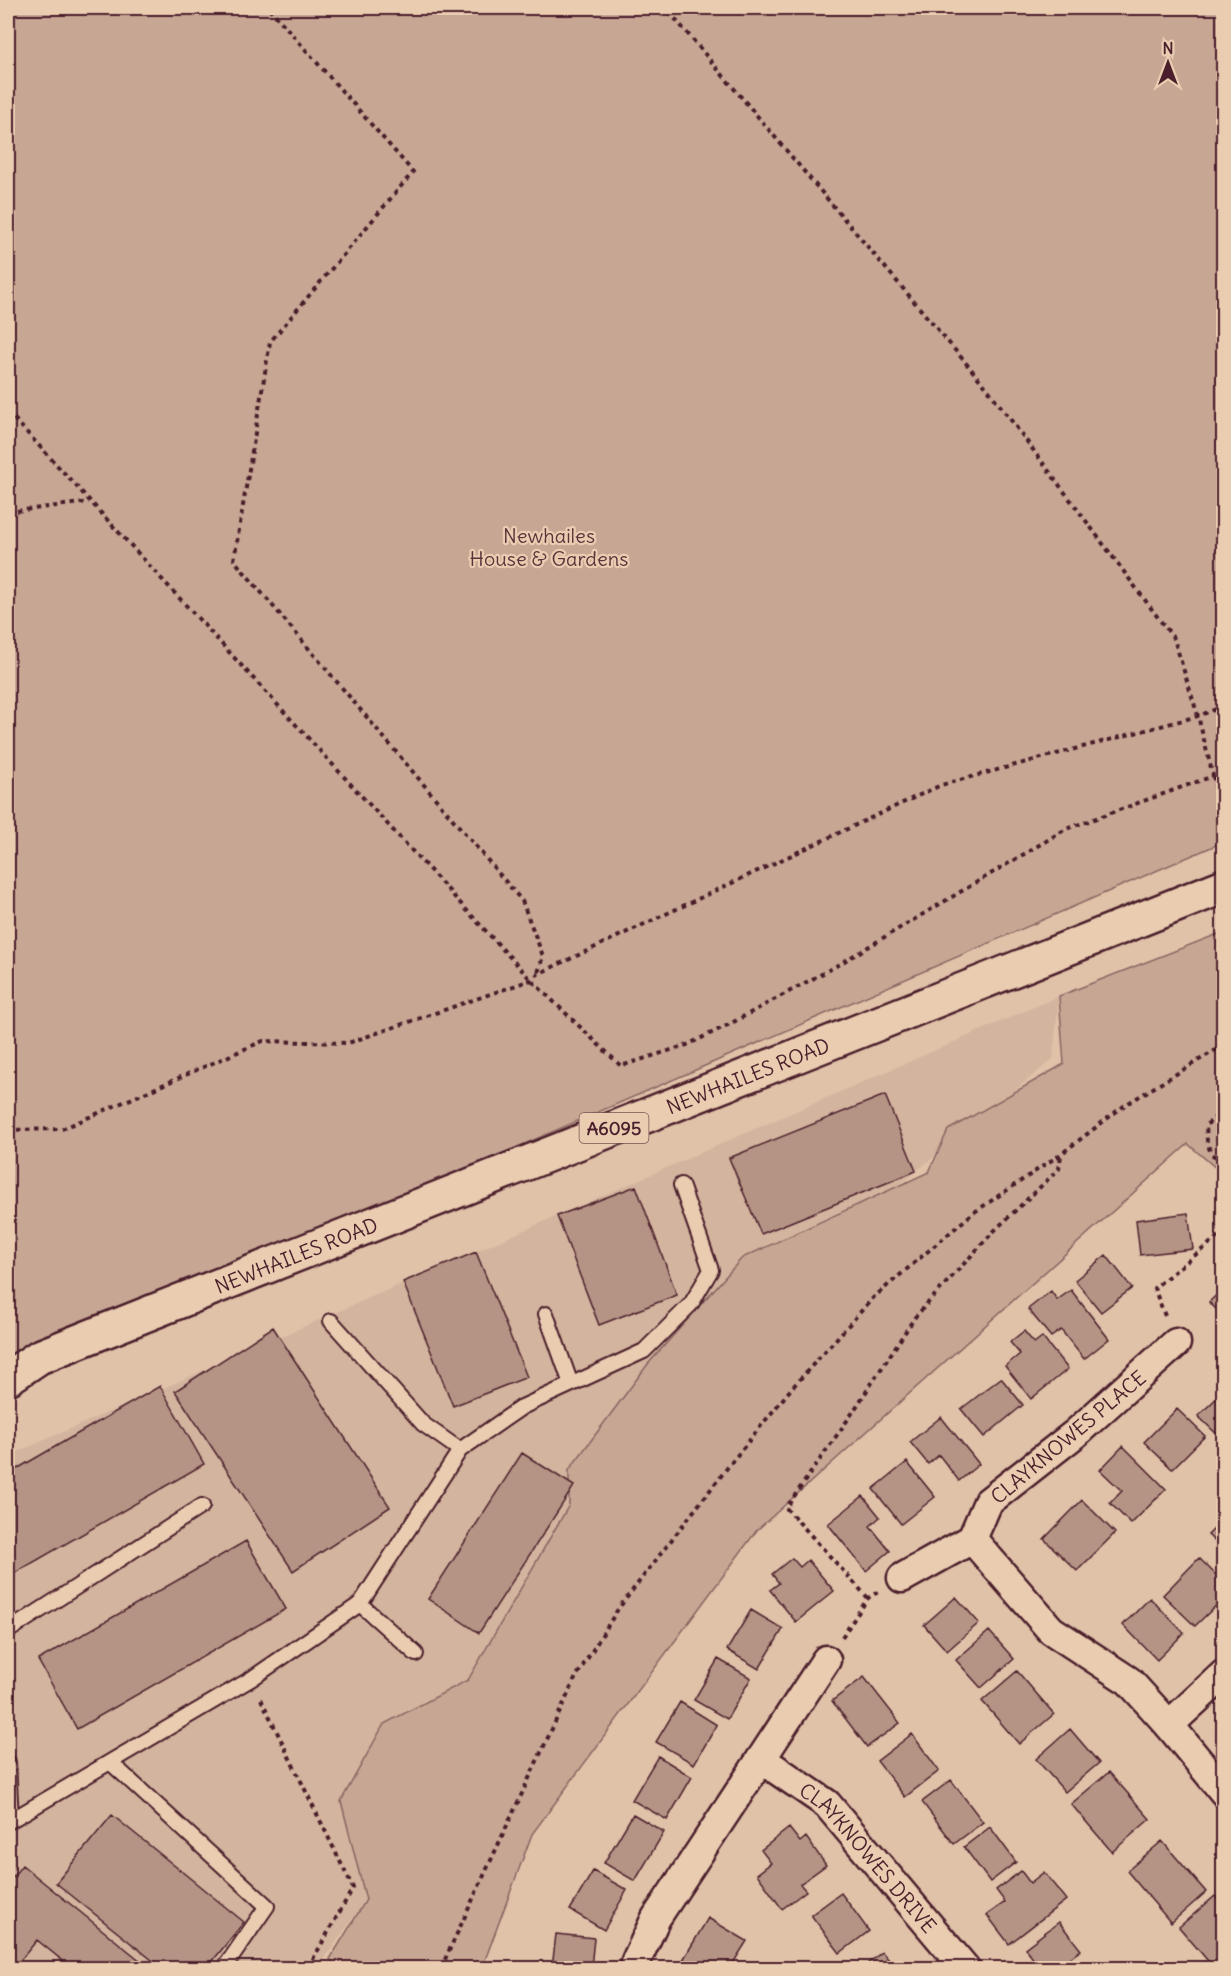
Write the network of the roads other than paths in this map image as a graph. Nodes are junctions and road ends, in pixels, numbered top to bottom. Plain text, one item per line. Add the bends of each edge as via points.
1 (1224, 886) edge
2 (681, 1185) dead end
3 (546, 1314) dead end
4 (331, 1321) dead end
5 (1176, 1343) road end
6 (8, 1378) edge
7 (572, 1384) junction
8 (459, 1450) junction
9 (202, 1506) dead end
10 (972, 1539) junction
11 (902, 1578) road end
12 (360, 1604) junction
13 (8, 1631) edge
14 (416, 1654) dead end
15 (826, 1660) road end
16 (1224, 1674) edge
17 (1168, 1725) junction
18 (761, 1759) junction
19 (8, 1762) edge
20 (110, 1762) junction
21 (1224, 1792) edge
22 (9, 1821) edge
23 (227, 1964) dead end
24 (635, 1968) edge
25 (965, 1968) edge

1 - 6 main road, NEWHAILES ROAD / A6095 via 39,1357
2 - 7 lane via 711,1270 690,1304 645,1351
3 - 7 lane
4 - 8 lane via 423,1424
5 - 10 street, CLAYKNOWES PLACE via 1076,1433 988,1502
7 - 8 lane via 522,1407
8 - 12 lane
9 - 13 lane
10 - 11 street
10 - 17 street via 1051,1630 1129,1681
12 - 14 lane
12 - 20 lane via 251,1679
15 - 18 street
16 - 17 street
17 - 21 street
18 - 24 street via 656,1918
18 - 25 street, CLAYKNOWES DRIVE via 827,1804
19 - 22 lane
20 - 22 lane
20 - 23 lane via 267,1906

